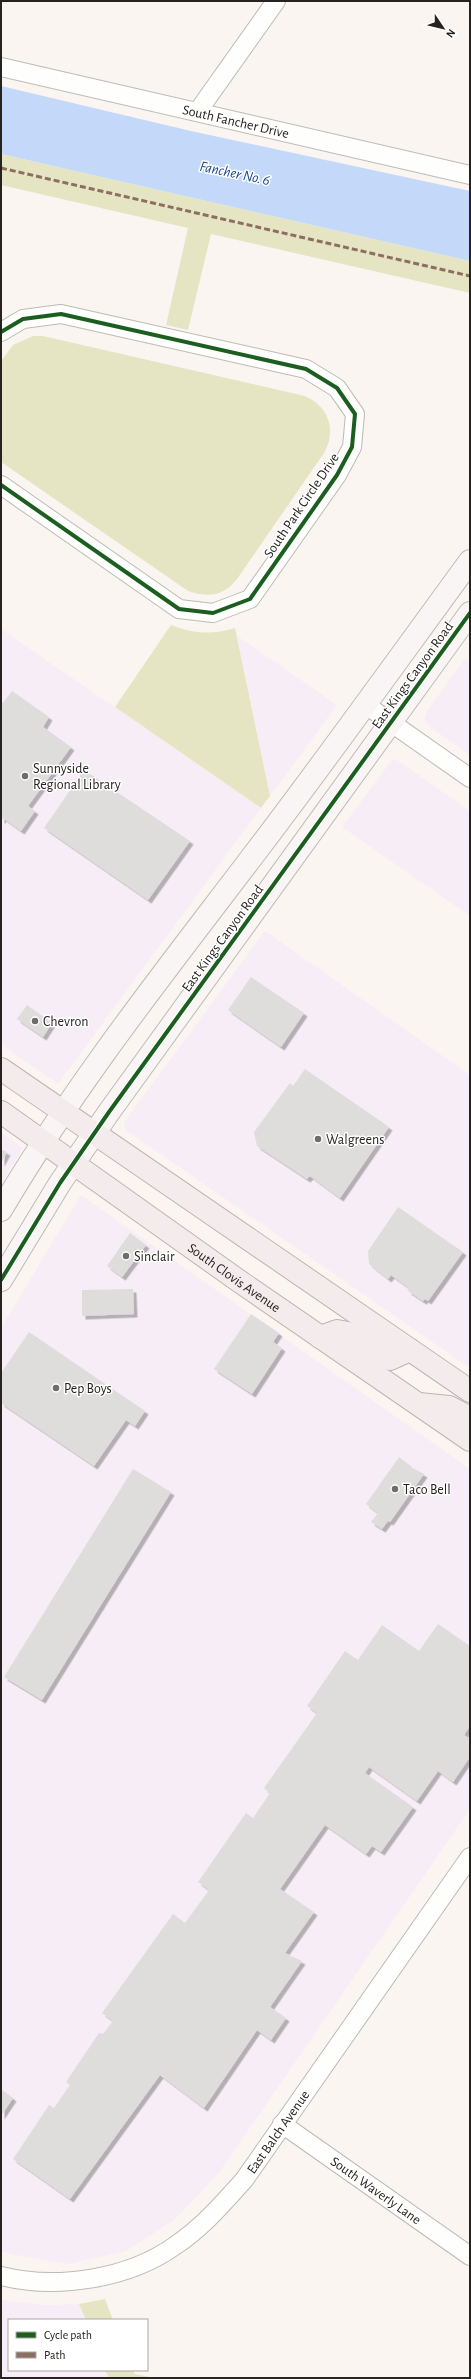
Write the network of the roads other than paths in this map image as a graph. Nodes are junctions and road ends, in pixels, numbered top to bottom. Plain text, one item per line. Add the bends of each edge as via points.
1 (276, 1) edge
2 (1, 67) edge
3 (198, 112) junction
4 (470, 175) edge
5 (1, 332) edge
6 (1, 485) edge
7 (470, 561) edge
8 (470, 613) edge
9 (366, 705) junction
10 (391, 723) junction
11 (470, 778) edge
12 (1, 1069) edge
13 (1, 1112) edge
14 (65, 1112) junction
15 (95, 1132) junction
16 (43, 1142) junction
17 (73, 1164) junction
18 (1, 1210) edge
19 (1, 1280) edge
20 (320, 1337) junction
21 (410, 1350) junction
22 (470, 1391) edge
23 (414, 1403) junction
24 (470, 1418) edge
25 (470, 1440) edge
26 (470, 1857) edge
27 (282, 2124) junction
28 (470, 2256) edge
29 (1, 2276) edge

1 - 3 street
2 - 3 street, South Fancher Drive
3 - 4 street, South Fancher Drive
5 - 6 street, South Park Circle Drive via 23,318 61,314 306,369 337,388 355,414 352,448 337,476 250,599 213,613 179,609
7 - 9 main road, East Kings Canyon Road
8 - 10 main road, East Kings Canyon Road
9 - 10 street
9 - 14 main road, East Kings Canyon Road via 169,967
10 - 11 street
10 - 15 main road, East Kings Canyon Road
12 - 14 main road
13 - 16 main road, South Clovis Avenue
14 - 15 main road
14 - 16 main road, East Kings Canyon Road
15 - 17 main road, East Kings Canyon Road
15 - 21 main road
16 - 17 main road, South Clovis Avenue
16 - 18 main road, East Kings Canyon Road
17 - 19 main road, East Kings Canyon Road
17 - 20 main road, South Clovis Avenue
20 - 21 main road via 337,1330 348,1333 390,1359
20 - 23 main road, South Clovis Avenue
21 - 22 main road
23 - 24 main road via 449,1408
23 - 25 main road, South Clovis Avenue
26 - 27 street, East Balch Avenue
27 - 28 street, South Waverly Lane
27 - 29 street, East Balch Avenue via 244,2180 215,2212 176,2246 141,2264 93,2278 37,2281

